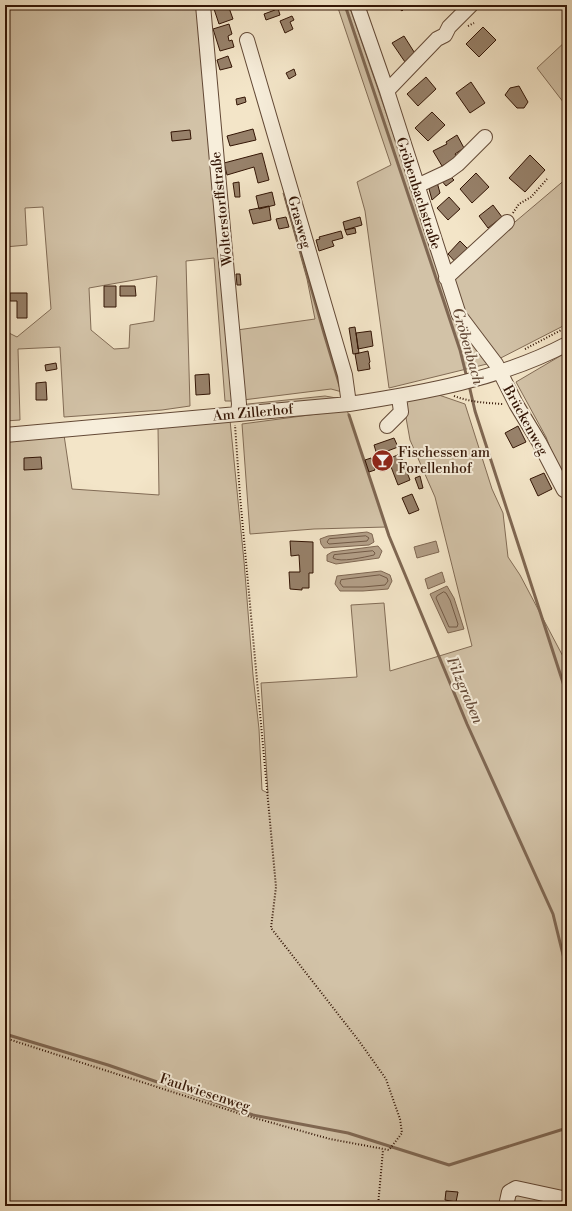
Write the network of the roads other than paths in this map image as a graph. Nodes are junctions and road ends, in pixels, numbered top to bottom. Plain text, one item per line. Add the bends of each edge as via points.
1 (203, 5) edge
2 (357, 5) edge
3 (471, 5) edge
4 (247, 40) dead end
5 (387, 91) junction
6 (485, 137) dead end
7 (417, 186) junction
8 (507, 222) road end
9 (446, 278) junction
10 (567, 344) edge
11 (499, 372) junction
12 (399, 397) junction
13 (349, 404) junction
14 (236, 414) junction
15 (387, 426) dead end
16 (5, 435) edge
17 (564, 490) dead end
18 (567, 1199) edge
19 (506, 1206) edge

1 - 14 street, Wolterstorffstraße via 225,241
2 - 5 street, Gröbenbachstraße
3 - 5 street via 449,27 445,35 437,39
4 - 13 street, Grasweg via 345,375
5 - 7 street, Gröbenbachstraße
6 - 7 street via 447,172
7 - 9 street, Gröbenbachstraße
8 - 9 street
9 - 11 street, Gröbenbachstraße via 459,314 496,364
10 - 11 street, Am Zillerhof
11 - 12 street, Am Zillerhof
11 - 17 street, Brückenweg
12 - 13 street, Am Zillerhof
12 - 15 street via 400,412
13 - 14 street, Am Zillerhof
14 - 16 street, Am Zillerhof
18 - 19 street via 516,1188 509,1192

